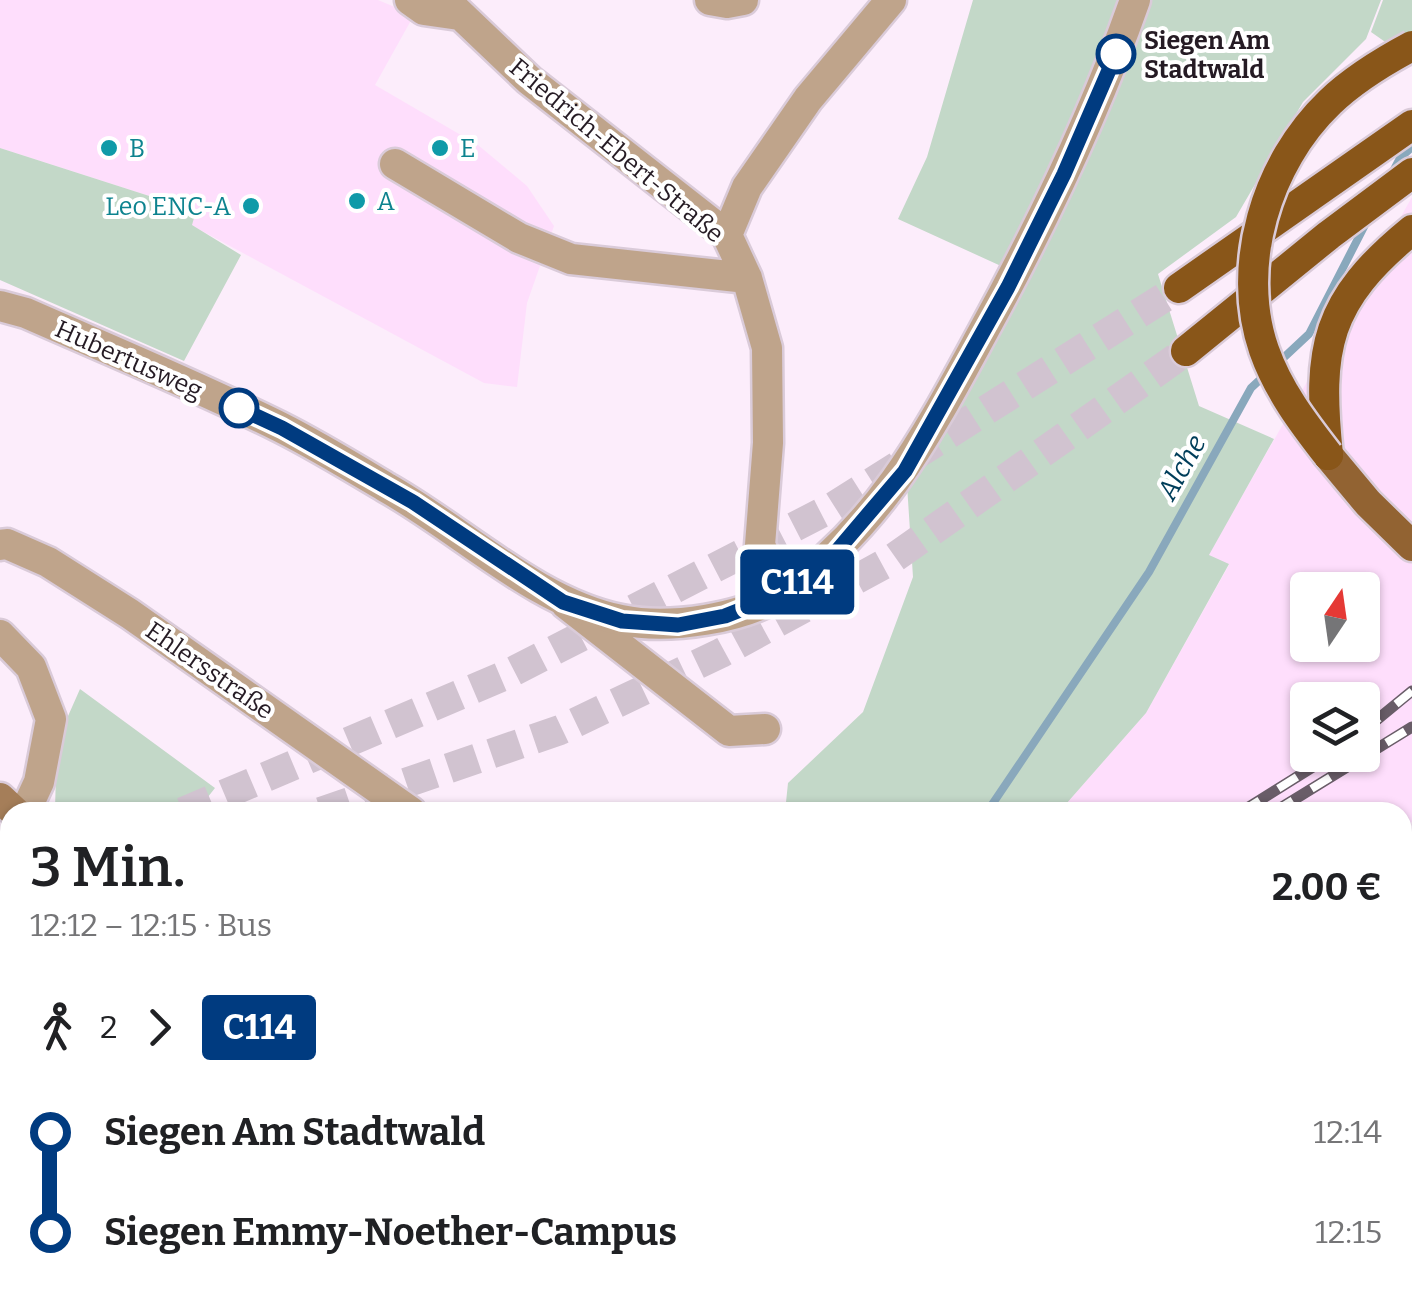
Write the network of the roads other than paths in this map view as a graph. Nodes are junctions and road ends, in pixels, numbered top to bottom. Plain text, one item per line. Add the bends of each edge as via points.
1 (410, 0) edge
2 (710, 0) edge
3 (743, 0) edge
4 (891, 0) edge
5 (1135, 0) edge
6 (452, 8) edge
7 (1412, 46) edge
8 (1412, 125) edge
9 (394, 164) dead end
10 (1412, 173) edge
11 (1412, 230) edge
12 (727, 235) junction
13 (748, 278) junction
14 (1178, 288) tunnel mouth
15 (0, 306) edge
16 (1186, 350) tunnel mouth
17 (1328, 455) junction
18 (0, 545) edge
19 (1412, 546) edge
20 (781, 594) junction
21 (563, 602) junction
22 (0, 635) edge
23 (765, 728) dead end
24 (30, 802) edge
25 (397, 802) edge

1 - 6 street, Friedrich-Ebert-Straße via 424,10
2 - 3 street
4 - 12 street via 746,187
5 - 20 street, Hubertusweg via 1064,174 927,434 847,540
6 - 12 street, Friedrich-Ebert-Straße via 529,80
7 - 17 highway, bridge via 1357,78 1316,118 1287,158 1261,220 1253,286 1264,351 1299,418
8 - 14 highway
9 - 13 street via 519,238 571,260
10 - 16 highway
11 - 17 highway via 1356,285 1330,335 1322,398
12 - 13 street, Friedrich-Ebert-Straße
13 - 20 street, Friedrich-Ebert-Straße via 767,348 760,546
15 - 21 street, Hubertusweg via 282,428 413,502
17 - 19 main road
18 - 25 street, Ehlersstraße via 48,562 130,614
20 - 21 street, Hubertusweg via 678,625 622,621
21 - 23 street, Hubertusweg via 729,731
22 - 24 street via 30,667 50,718

